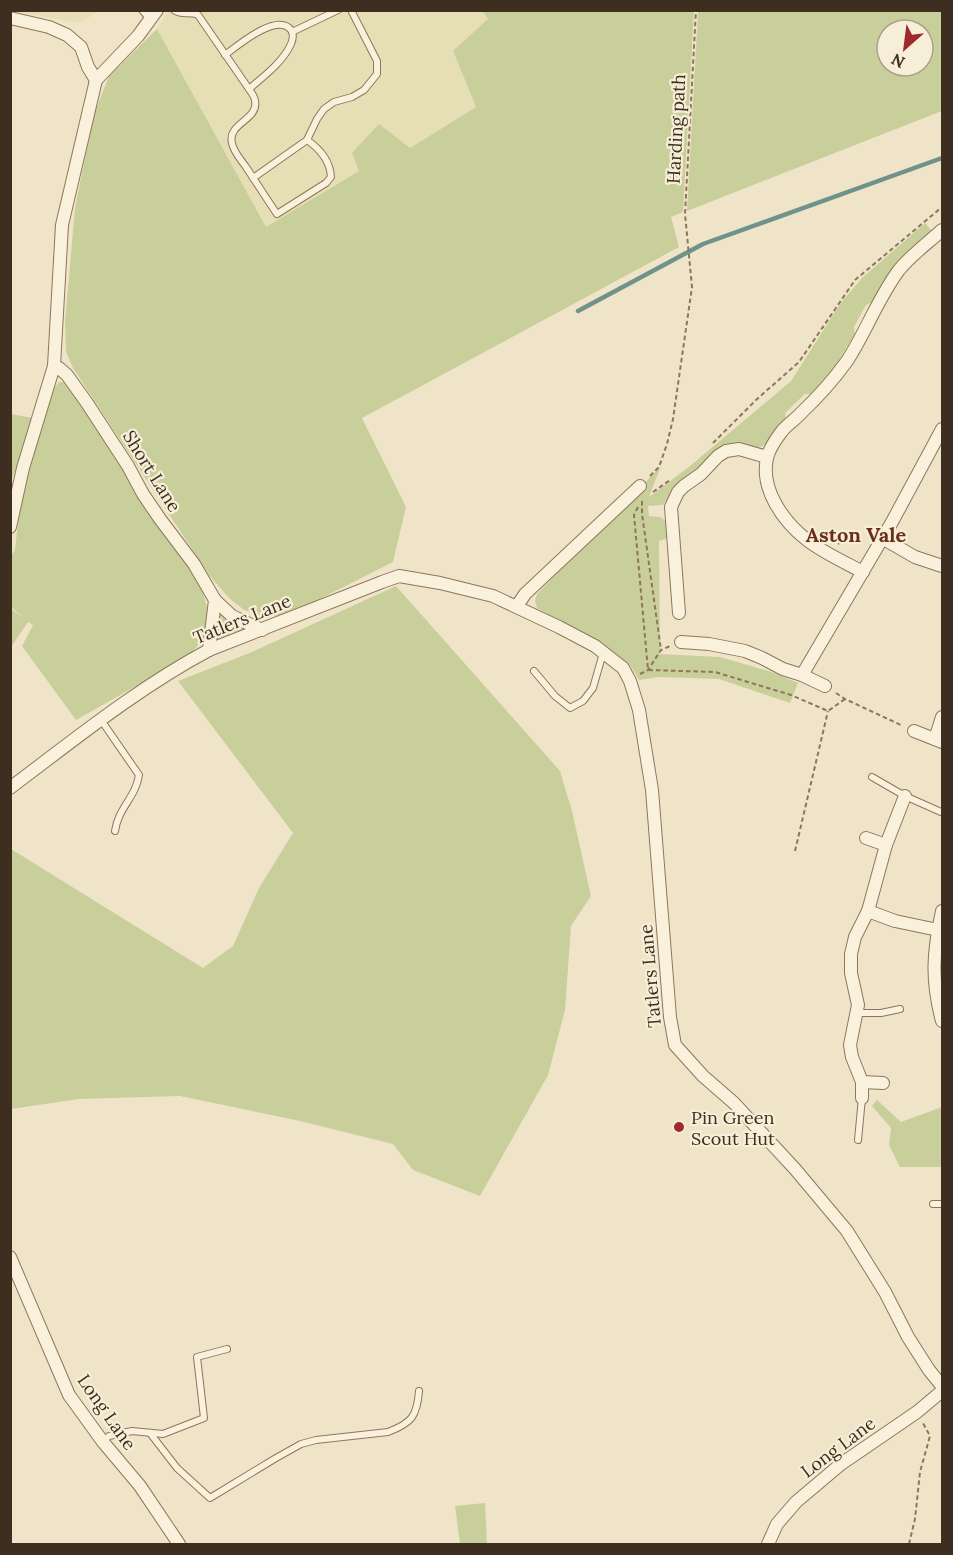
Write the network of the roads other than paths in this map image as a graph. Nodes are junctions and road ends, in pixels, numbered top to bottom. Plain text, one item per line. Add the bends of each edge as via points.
1 (174, 10) edge
2 (338, 10) edge
3 (351, 10) edge
4 (150, 14) edge
5 (10, 18) edge
6 (292, 32) junction
7 (225, 55) junction
8 (96, 80) junction
9 (249, 89) junction
10 (307, 140) junction
11 (253, 178) junction
12 (942, 230) edge
13 (54, 366) junction
14 (942, 429) edge
15 (767, 457) junction
16 (645, 490) road end
17 (10, 527) edge
18 (882, 538) junction
19 (942, 566) edge
20 (863, 572) junction
21 (215, 600) junction
22 (517, 606) junction
23 (678, 613) dead end
24 (262, 630) junction
25 (681, 642) road end
26 (209, 650) junction
27 (604, 652) junction
28 (534, 671) dead end
29 (802, 675) junction
30 (825, 686) road end
31 (942, 717) edge
32 (101, 720) junction
33 (914, 731) road end
34 (939, 741) edge
35 (872, 777) dead end
36 (10, 788) edge
37 (905, 796) junction
38 (941, 812) edge
39 (115, 831) dead end
40 (866, 838) dead end
41 (886, 845) junction
42 (868, 911) junction
43 (942, 911) edge
44 (938, 930) junction
45 (900, 1009) dead end
46 (857, 1013) junction
47 (942, 1021) edge
48 (862, 1082) junction
49 (883, 1083) dead end
50 (862, 1098) joint
51 (858, 1140) dead end
52 (933, 1204) dead end
53 (942, 1204) edge
54 (10, 1257) edge
55 (227, 1349) dead end
56 (942, 1386) edge
57 (419, 1391) dead end
58 (942, 1391) edge
59 (150, 1433) junction
60 (103, 1442) junction
61 (179, 1545) edge
62 (768, 1545) edge

1 - 7 lane via 198,15
2 - 6 lane
3 - 10 lane via 376,61 377,74 364,90 324,109
4 - 8 street via 138,36
5 - 8 street via 67,34 81,47
6 - 7 lane via 282,25 273,25
6 - 9 lane via 284,54
7 - 9 lane
8 - 13 street via 62,225
9 - 11 lane via 255,108 234,129 231,142
10 - 11 lane
10 - 11 lane via 328,163 331,177 326,183 277,214
12 - 15 street via 900,269 846,362 784,428
13 - 17 street via 22,468
13 - 21 street, Short Lane via 67,375 87,404
14 - 18 street
15 - 20 street via 767,482 774,500 799,533
15 - 23 street via 739,449 726,451 674,499 671,507
16 - 22 street via 525,594
18 - 19 street via 915,557
18 - 20 street
20 - 29 street
21 - 24 street, Short Lane via 232,616
21 - 26 street
22 - 24 street, Tatlers Lane via 493,596 399,576
22 - 27 street, Tatlers Lane
24 - 26 street, Tatlers Lane
25 - 29 street via 745,651
26 - 32 street, Tatlers Lane via 165,674
27 - 28 lane via 594,688 570,708
27 - 56 street, Tatlers Lane via 623,668 639,710 652,790 675,1046 734,1103 847,1231
29 - 30 street
31 - 34 street
32 - 36 street, Tatlers Lane
32 - 39 lane via 139,775 138,787 116,821
33 - 34 street
35 - 37 lane
37 - 38 lane
37 - 41 street
40 - 41 street
41 - 42 street
42 - 44 street
42 - 46 street via 855,937 850,962
43 - 44 street
44 - 47 street via 934,975
45 - 46 lane
46 - 48 street via 850,1046
48 - 49 street
48 - 50 street
50 - 51 lane
52 - 53 lane
54 - 60 street, Long Lane via 69,1395
55 - 59 lane via 197,1358 204,1418 163,1434
57 - 59 lane via 417,1409 407,1424 388,1432 301,1444 210,1498 177,1468
58 - 62 street, Long Lane via 841,1464 796,1502 777,1524
59 - 60 lane via 132,1431 109,1436
60 - 61 street, Long Lane via 140,1486

